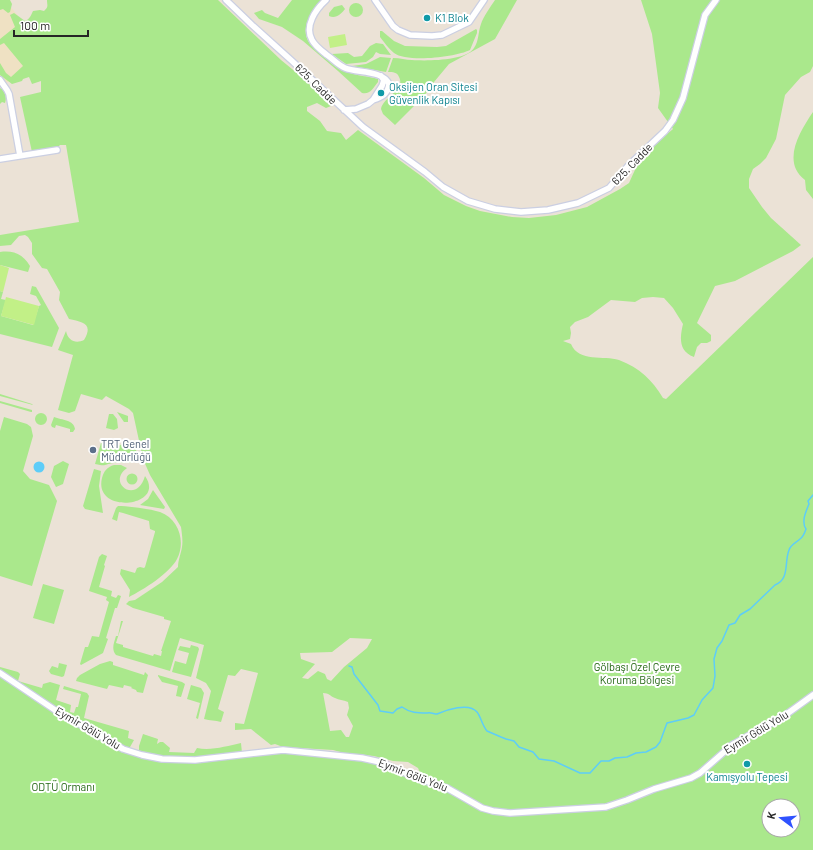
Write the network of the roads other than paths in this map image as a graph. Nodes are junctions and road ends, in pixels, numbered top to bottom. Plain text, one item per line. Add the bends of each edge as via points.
1 (226, 0) edge
2 (326, 0) edge
3 (375, 0) edge
4 (484, 0) edge
5 (716, 0) edge
6 (380, 75) junction
7 (0, 80) edge
8 (373, 100) junction
9 (344, 110) junction
10 (57, 150) dead end
11 (20, 156) junction
12 (0, 159) edge
13 (0, 673) edge
14 (813, 695) edge

1 - 9 street, 625. Cadde
2 - 6 street via 311,21 309,32 313,42 343,67
3 - 4 street via 398,30 410,35 432,36 442,35 469,22
5 - 9 street, 625. Cadde via 705,15 688,81 673,120 609,188 578,203 548,210 521,212 495,209 468,201 443,187
6 - 8 street via 384,82
6 - 8 street via 386,78 389,84 388,91
7 - 11 street via 9,94
8 - 9 street via 360,109
10 - 11 street
11 - 12 street
13 - 14 street, Eymir Gölü Yolu via 55,710 123,748 142,755 162,759 195,760 284,750 362,758 380,762 447,788 482,808 510,813 606,806 691,778 732,745 784,716

